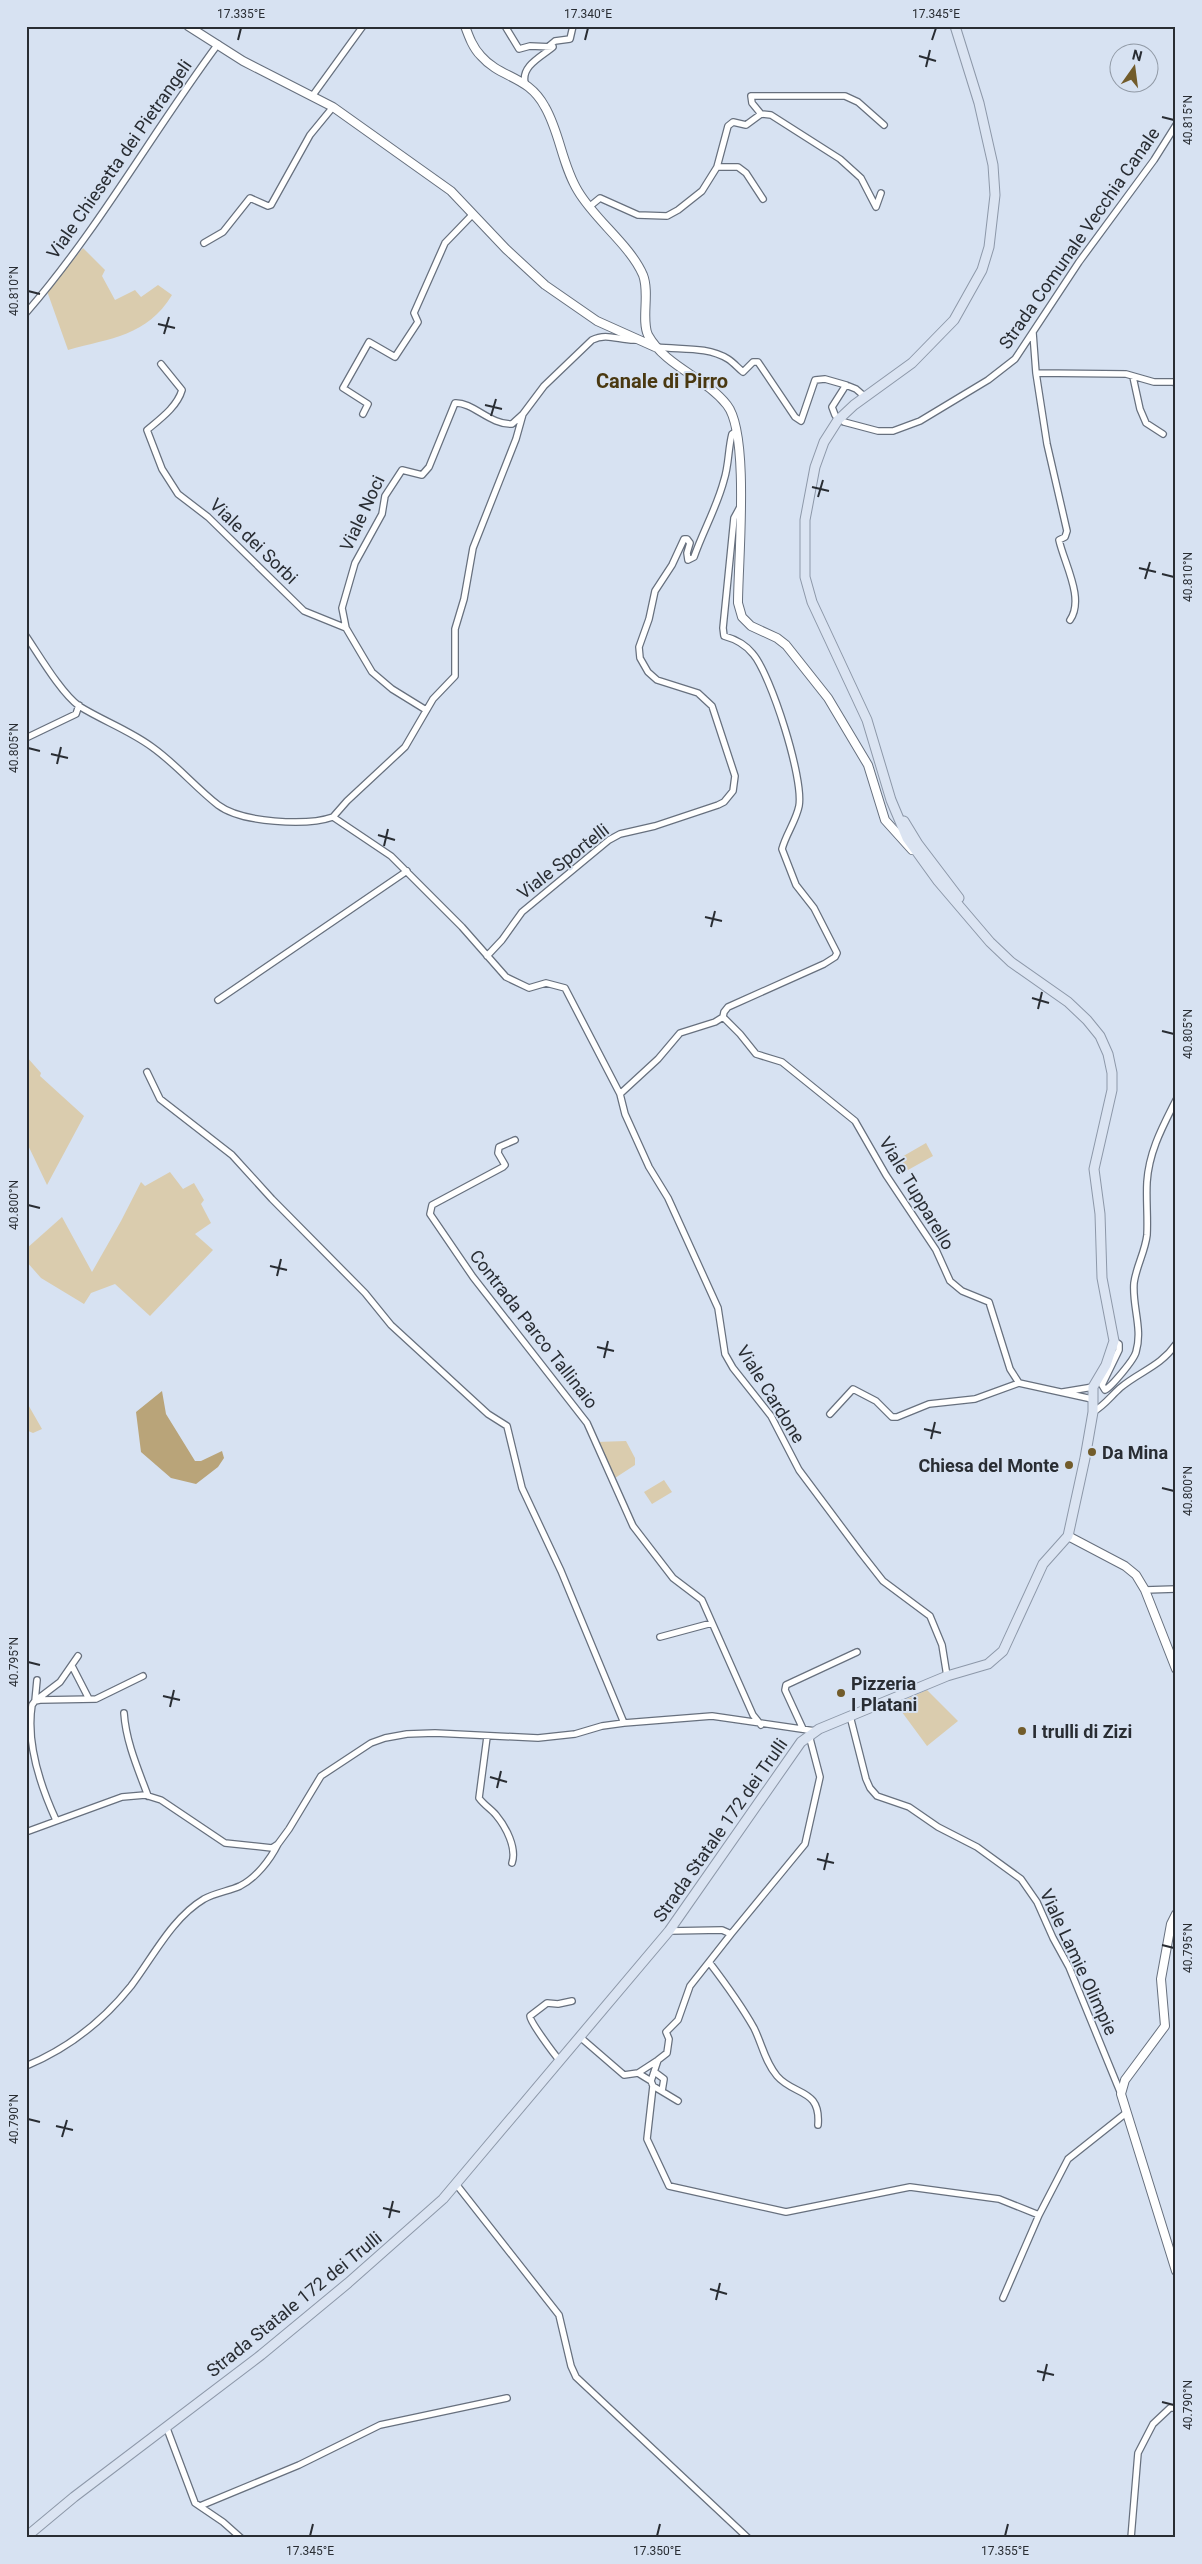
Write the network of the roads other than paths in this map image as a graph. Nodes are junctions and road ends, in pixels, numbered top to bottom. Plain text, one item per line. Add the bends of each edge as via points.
1 (188, 26) edge
2 (363, 26) edge
3 (465, 26) edge
4 (505, 26) edge
5 (573, 26) edge
6 (955, 26) edge
7 (218, 44) junction
8 (548, 47) junction
9 (525, 83) junction
10 (312, 95) junction
11 (334, 107) junction
12 (762, 114) junction
13 (884, 125) dead end
14 (1176, 125) edge
15 (717, 167) junction
16 (881, 193) dead end
17 (763, 199) dead end
18 (589, 208) junction
19 (473, 214) junction
20 (204, 243) dead end
21 (26, 313) edge
22 (1033, 333) junction
23 (636, 340) junction
24 (655, 347) junction
25 (161, 364) dead end
26 (1036, 374) junction
27 (1133, 377) junction
28 (1176, 384) edge
29 (846, 385) junction
30 (864, 396) junction
31 (363, 414) dead end
32 (523, 414) junction
33 (835, 416) dead end
34 (844, 422) dead end
35 (735, 432) junction
36 (1163, 434) dead end
37 (740, 506) junction
38 (1070, 620) dead end
39 (346, 628) junction
40 (26, 636) edge
41 (79, 705) junction
42 (426, 710) junction
43 (26, 738) edge
44 (334, 817) junction
45 (896, 822) junction
46 (407, 871) junction
47 (1000, 952) junction
48 (487, 956) junction
49 (218, 1000) dead end
50 (723, 1017) junction
51 (147, 1072) dead end
52 (620, 1094) junction
53 (1176, 1100) edge
54 (515, 1140) dead end
55 (1114, 1341) junction
56 (1176, 1344) edge
57 (1019, 1383) junction
58 (1093, 1387) junction
59 (1058, 1392) junction
60 (1092, 1399) junction
61 (1093, 1412) junction
62 (830, 1414) dead end
63 (1068, 1536) junction
64 (1176, 1589) edge
65 (1145, 1590) junction
66 (712, 1623) junction
67 (660, 1637) dead end
68 (857, 1652) dead end
69 (78, 1656) dead end
70 (72, 1666) junction
71 (1176, 1669) edge
72 (143, 1676) dead end
73 (947, 1676) junction
74 (37, 1680) dead end
75 (89, 1699) junction
76 (35, 1701) junction
77 (124, 1713) dead end
78 (850, 1716) junction
79 (624, 1723) junction
80 (761, 1725) junction
81 (809, 1732) junction
82 (487, 1737) junction
83 (148, 1796) junction
84 (56, 1820) junction
85 (26, 1832) edge
86 (278, 1844) junction
87 (512, 1863) dead end
88 (1176, 1914) edge
89 (669, 1931) junction
90 (731, 1934) junction
91 (709, 1962) junction
92 (572, 2001) dead end
93 (580, 2037) junction
94 (658, 2060) junction
95 (560, 2061) junction
96 (26, 2066) edge
97 (638, 2073) junction
98 (656, 2074) junction
99 (652, 2083) junction
100 (662, 2091) junction
101 (1121, 2094) junction
102 (678, 2100) dead end
103 (1126, 2113) junction
104 (818, 2125) dead end
105 (456, 2184) junction
106 (1039, 2215) junction
107 (1176, 2271) edge
108 (1003, 2298) dead end
109 (507, 2398) dead end
110 (1176, 2408) edge
111 (166, 2426) junction
112 (200, 2506) junction
113 (26, 2537) edge
114 (241, 2538) edge
115 (748, 2538) edge
116 (1131, 2538) edge

1 - 7 street
2 - 10 street
3 - 9 street via 481,56
4 - 8 street via 519,49
5 - 8 street via 570,39 555,41
6 - 30 main road via 979,103 992,165 995,195 989,247 982,270 954,320 912,363
7 - 10 street via 272,77
7 - 21 street, Viale Chiesetta dei Pietrangeli via 80,246
8 - 9 street via 553,48 526,69
9 - 18 street via 545,106 571,180
10 - 11 street
11 - 19 street via 451,191
11 - 20 street via 310,135 271,205 250,198 223,232
12 - 13 street via 752,103 751,96 845,96 858,102
12 - 15 street via 746,125 733,122 728,126
12 - 16 street via 771,115 840,159 861,178 876,207
14 - 22 street, Strada Comunale Vecchia Canale
15 - 17 street via 738,167 746,173
15 - 18 street via 702,191 667,216 628,212 600,198
18 - 24 street via 643,276 647,332
19 - 23 street via 545,284 597,321
19 - 31 street via 445,243 414,313 418,322 395,357 369,342 343,388 368,404
22 - 26 street
22 - 34 street, Strada Comunale Vecchia Canale via 1015,359 1003,369 920,421 878,432
23 - 24 street
23 - 32 street via 604,336 592,340 544,386
24 - 29 street via 687,347 713,354 727,358 743,372 758,362 801,421 815,380
24 - 35 street via 728,406
25 - 39 street, Viale dei Sorbi via 182,390 180,398 147,430 162,469 178,494 208,516 304,611
26 - 27 street via 1126,374
26 - 38 street via 1057,496 1067,532 1059,540 1076,602 1075,613
27 - 28 street
27 - 36 street via 1146,423
29 - 30 street
29 - 33 street via 833,403
30 - 45 main road via 838,420 819,454 806,520 804,563 812,602 867,720
32 - 39 street, Viale Noci via 512,424 504,424 455,403 429,467 422,475 402,470 385,496 382,514 355,564 342,608
32 - 42 street via 473,548 455,629 455,676
35 - 37 street via 741,457
35 - 48 street, Viale Sportelli via 730,439 724,481 694,557 688,560 690,543 684,539 655,591 639,647 640,658 657,680 698,693 712,706 734,768 733,791 718,805 609,840 522,912
37 - 45 street via 738,604 742,617 751,626 786,645 828,698 868,765 883,816
37 - 50 street via 734,518 724,636 735,639 753,654 767,677 794,764 799,798 797,813 782,849 796,885 814,908 836,949 835,958 728,1007
39 - 42 street via 372,672
40 - 41 street via 56,680
41 - 43 street via 76,714
41 - 44 street via 132,732 166,757 220,806 245,816 303,823
42 - 44 street via 405,747
44 - 46 street, Viale Cardone via 391,856
45 - 47 main road via 920,858
45 - 47 main road via 904,820 918,844
46 - 48 street, Viale Cardone
46 - 49 street
47 - 55 main road via 1068,1002 1100,1036 1108,1054 1112,1090 1094,1169 1100,1214 1102,1278
48 - 52 street, Viale Cardone via 506,977 529,988 546,983 565,988
50 - 52 street via 680,1033 658,1059
50 - 57 street, Viale Tupparello via 756,1054 782,1062 855,1121 936,1250 950,1281 962,1291 989,1302 1010,1369
51 - 79 street via 160,1099 232,1155 366,1293 391,1325 488,1414 507,1426 522,1488 561,1571
52 - 73 street, Viale Cardone via 625,1114 649,1167 668,1198 718,1308 724,1354 771,1416 799,1470 861,1554 883,1581 930,1616 942,1645
53 - 55 street via 1161,1125 1147,1182 1146,1238 1134,1284 1138,1319 1136,1352 1105,1390 1102,1385 1119,1350 1119,1344
54 - 66 street, Contrada Parco Tallinaio via 499,1147 503,1167 432,1205 430,1214 478,1284 587,1423 633,1526 673,1578 702,1600
55 - 58 main road via 1106,1365
56 - 61 street via 1157,1365 1121,1388
57 - 59 street
57 - 62 street via 975,1399 929,1404 897,1417 892,1417 876,1401 853,1390
58 - 59 street
58 - 60 main road
59 - 60 street
60 - 61 main road
61 - 63 main road
63 - 65 street via 1125,1566 1136,1575
63 - 73 main road, Strada Statale 172 dei Trulli via 1043,1564 1003,1651 988,1664
64 - 65 street
65 - 71 street
66 - 67 street
66 - 80 street, Contrada Parco Tallinaio via 753,1715
68 - 81 street via 786,1685 785,1690
69 - 70 street
70 - 75 street
70 - 76 street via 60,1682
72 - 75 street
73 - 78 main road, Strada Statale 172 dei Trulli
74 - 76 street
75 - 76 street
76 - 84 street via 31,1710 34,1756 40,1784
77 - 83 street via 125,1728
78 - 81 main road, Strada Statale 172 dei Trulli
78 - 101 street, Viale Lamie Olimpie via 866,1779 877,1796 908,1807 1021,1878 1037,1902 1068,1967
79 - 80 street via 712,1716
79 - 82 street via 538,1738
80 - 81 street
81 - 89 main road, Strada Statale 172 dei Trulli
81 - 90 street via 820,1777 805,1844
82 - 86 street via 407,1734 372,1743 336,1765 315,1783
82 - 87 street via 480,1798 497,1816 511,1841 515,1854
83 - 84 street via 122,1797
83 - 86 street via 161,1800 225,1843 266,1849
84 - 85 street
86 - 96 street via 259,1870 242,1885 205,1899 191,1911 121,1997 75,2041
88 - 101 street via 1171,1924 1161,1979 1165,2026 1124,2080
89 - 90 street via 722,1930
89 - 93 main road, Strada Statale 172 dei Trulli
90 - 91 street
91 - 94 street via 690,1986 678,2020 666,2032 667,2053
91 - 104 street via 754,2030 778,2078 812,2099
92 - 95 street via 547,2003 530,2016 531,2023
93 - 95 main road, Strada Statale 172 dei Trulli
93 - 97 street via 624,2075
94 - 97 street
94 - 98 street
95 - 105 main road, Strada Statale 172 dei Trulli
97 - 99 street
98 - 99 street
98 - 100 street via 664,2079
99 - 100 street
99 - 106 street via 647,2139 669,2186 786,2212 910,2187 999,2199
100 - 102 street
101 - 103 street, Viale Lamie Olimpie
103 - 106 street via 1068,2159
103 - 107 street, Viale Lamie Olimpie
105 - 111 main road, Strada Statale 172 dei Trulli via 443,2199 261,2355
105 - 115 street via 559,2315 576,2377
106 - 108 street
109 - 112 street via 380,2425 299,2465
110 - 116 street via 1170,2408 1153,2424 1138,2453
111 - 112 street via 195,2503
111 - 113 main road, Strada Statale 172 dei Trulli
112 - 114 street

